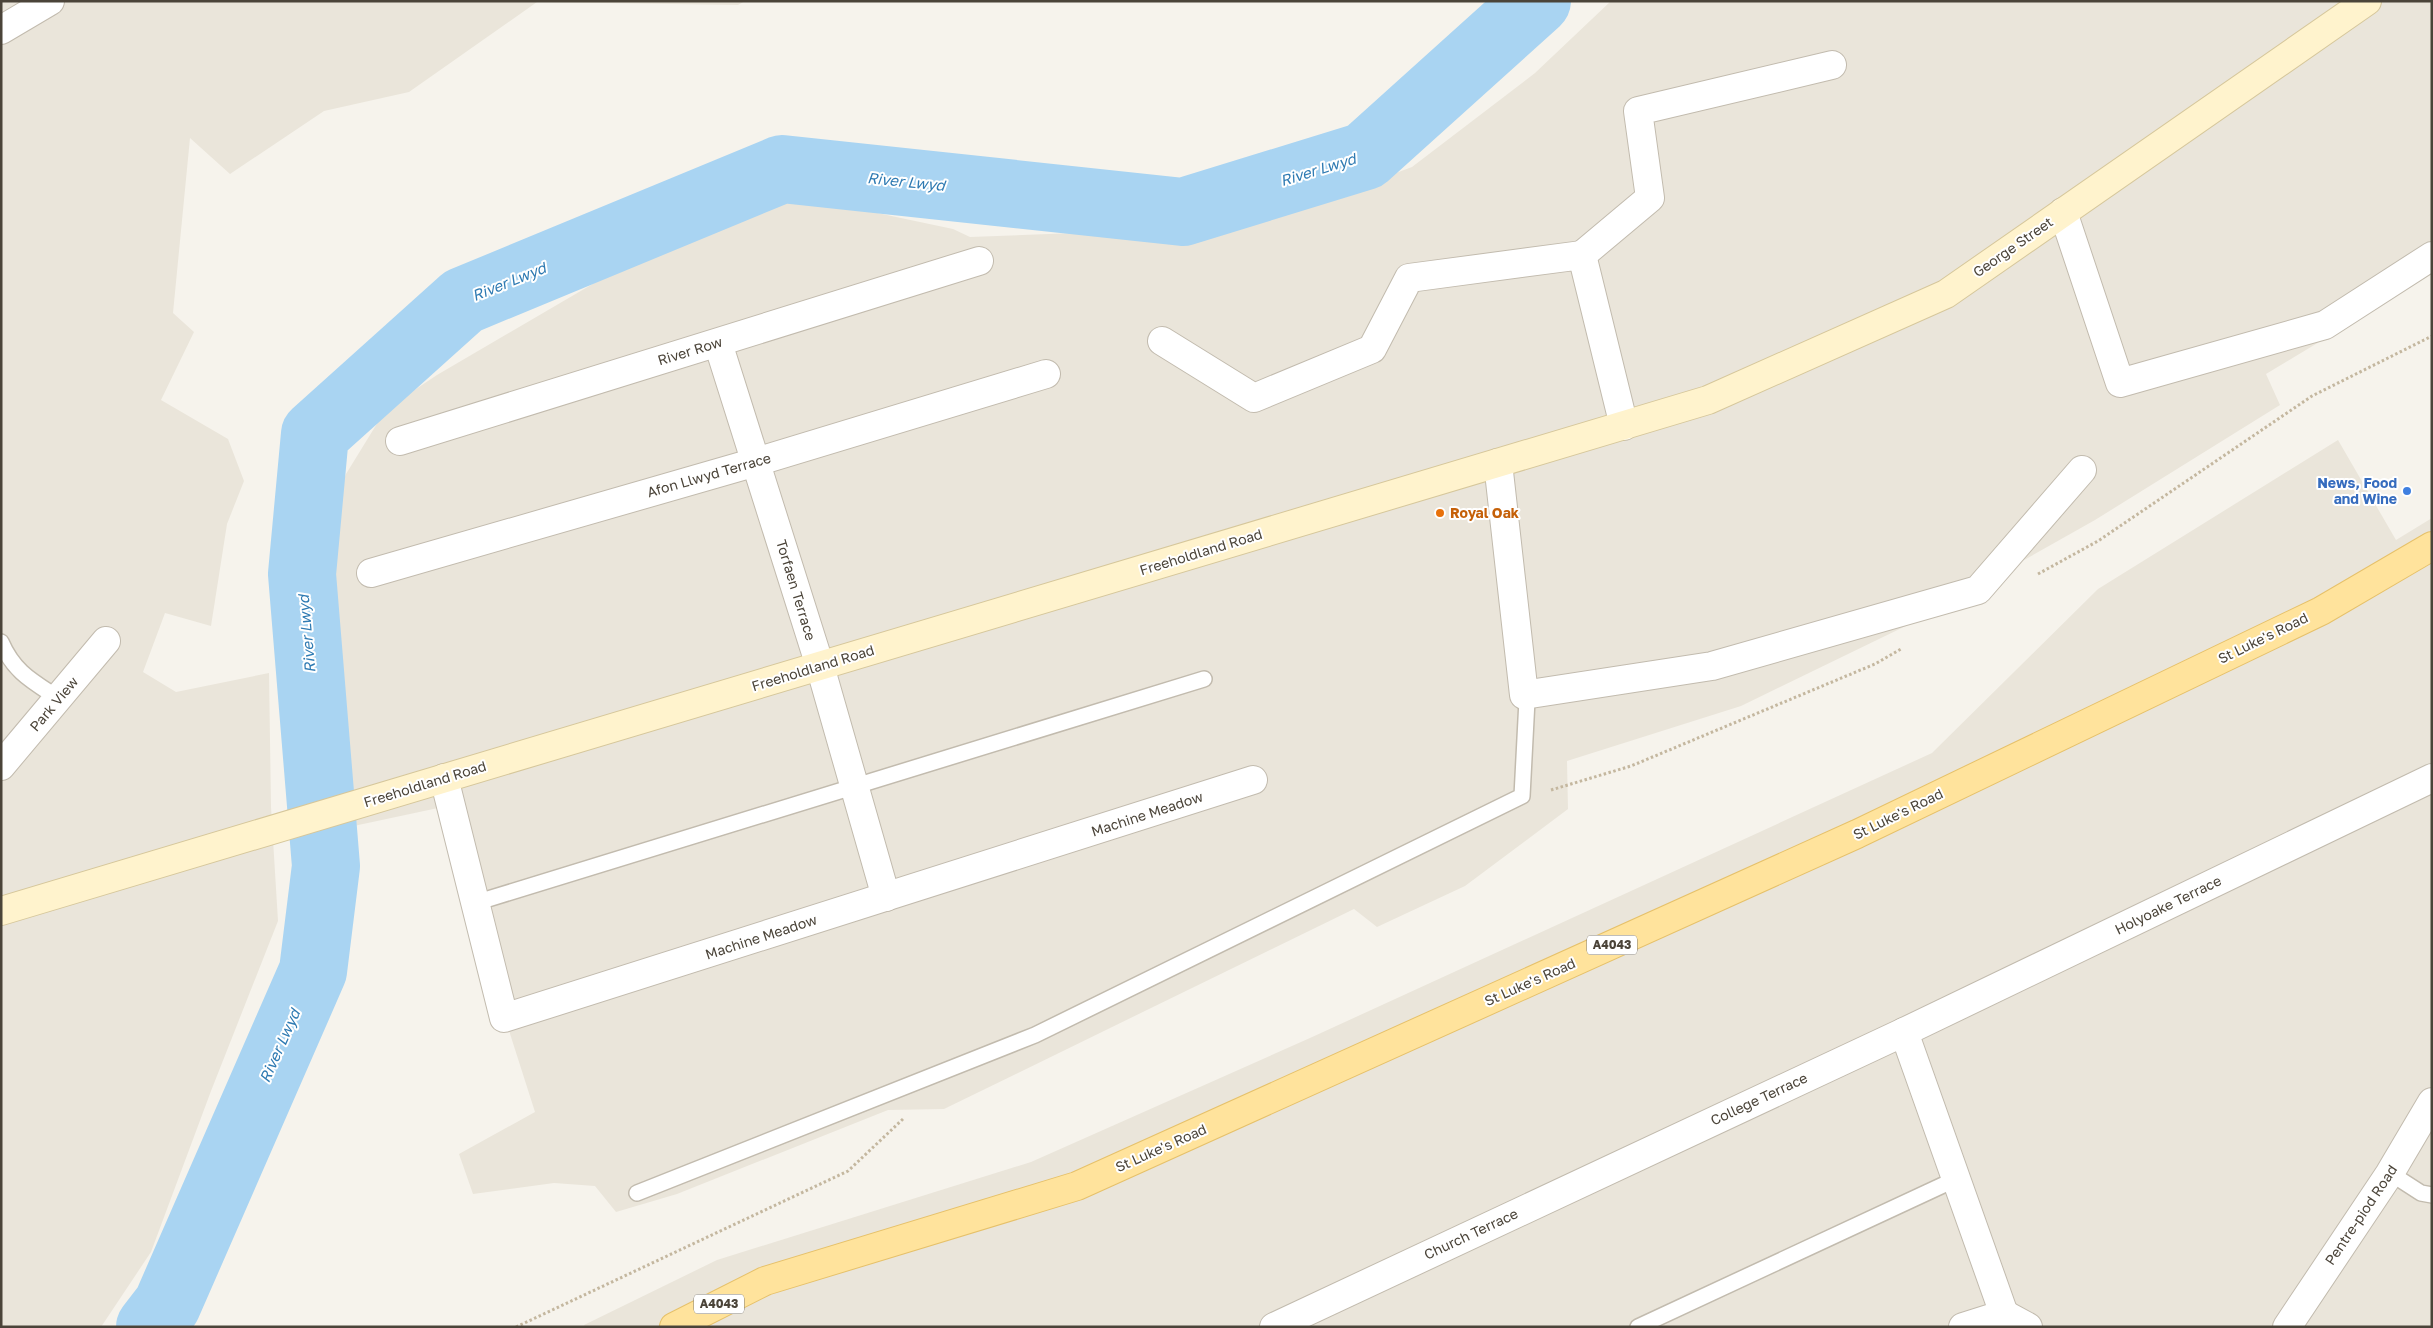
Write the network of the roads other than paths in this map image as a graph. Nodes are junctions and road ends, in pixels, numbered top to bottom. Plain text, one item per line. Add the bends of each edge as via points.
1 (50, 1) edge
2 (2367, 1) edge
3 (1, 30) edge
4 (1832, 65) dead end
5 (2063, 212) junction
6 (1582, 255) junction
7 (2432, 256) edge
8 (979, 261) dead end
9 (1162, 341) dead end
10 (718, 342) junction
11 (1046, 374) dead end
12 (1624, 426) junction
13 (400, 441) dead end
14 (756, 462) junction
15 (1498, 463) junction
16 (2082, 470) dead end
17 (2432, 546) edge
18 (371, 572) dead end
19 (106, 641) dead end
20 (1, 642) edge
21 (820, 666) junction
22 (1204, 680) dead end
23 (1524, 695) junction
24 (58, 698) junction
25 (1, 766) edge
26 (444, 778) junction
27 (2432, 778) edge
28 (1253, 780) dead end
29 (854, 788) junction
30 (886, 897) junction
31 (475, 903) junction
32 (1, 911) edge
33 (1904, 1032) junction
34 (2432, 1102) edge
35 (1614, 1167) joint
36 (2390, 1173) junction
37 (1956, 1179) junction
38 (637, 1193) dead end
39 (2432, 1195) edge
40 (2004, 1314) junction
41 (674, 1327) edge
42 (1274, 1327) edge
43 (1638, 1327) edge
44 (1963, 1327) edge
45 (2028, 1327) edge
46 (2286, 1327) edge

1 - 3 street
2 - 5 main road, George Street
4 - 6 street via 1638,111 1650,198
5 - 7 street via 2120,382 2325,325
5 - 12 main road, George Street via 1946,294 1708,400
6 - 9 street via 1408,278 1372,349 1254,398
6 - 12 street
8 - 10 street, River Row
10 - 13 street, River Row
10 - 14 street, Torfaen Terrace
11 - 14 street, Afon Llwyd Terrace
12 - 15 main road, Freeholdland Road
14 - 18 street, Afon Llwyd Terrace
14 - 21 street, Torfaen Terrace
15 - 21 main road, Freeholdland Road
15 - 23 street
16 - 23 street via 1978,590 1712,666
17 - 41 main road, St Luke's Road / A4043 via 2321,611 1857,834 1077,1186 765,1281
19 - 24 street, Park View
20 - 24 lane via 7,656 23,675
21 - 26 main road, Freeholdland Road
21 - 29 street, Torfaen Terrace
22 - 29 lane
23 - 38 lane via 1527,700 1522,796 1044,1030
24 - 25 street, Park View
26 - 31 street, Machine Meadow
26 - 32 main road, Freeholdland Road
27 - 33 street, Holyoake Terrace
28 - 30 street, Machine Meadow
29 - 30 street, Torfaen Terrace
29 - 31 lane
30 - 31 street, Machine Meadow via 504,1018
33 - 35 street, College Terrace
33 - 37 street
34 - 36 street, Pentre-piod Road
35 - 42 street, Church Terrace
36 - 39 lane via 2421,1193
36 - 46 street, Pentre-piod Road
37 - 40 street
37 - 43 lane
40 - 44 street
40 - 45 street

